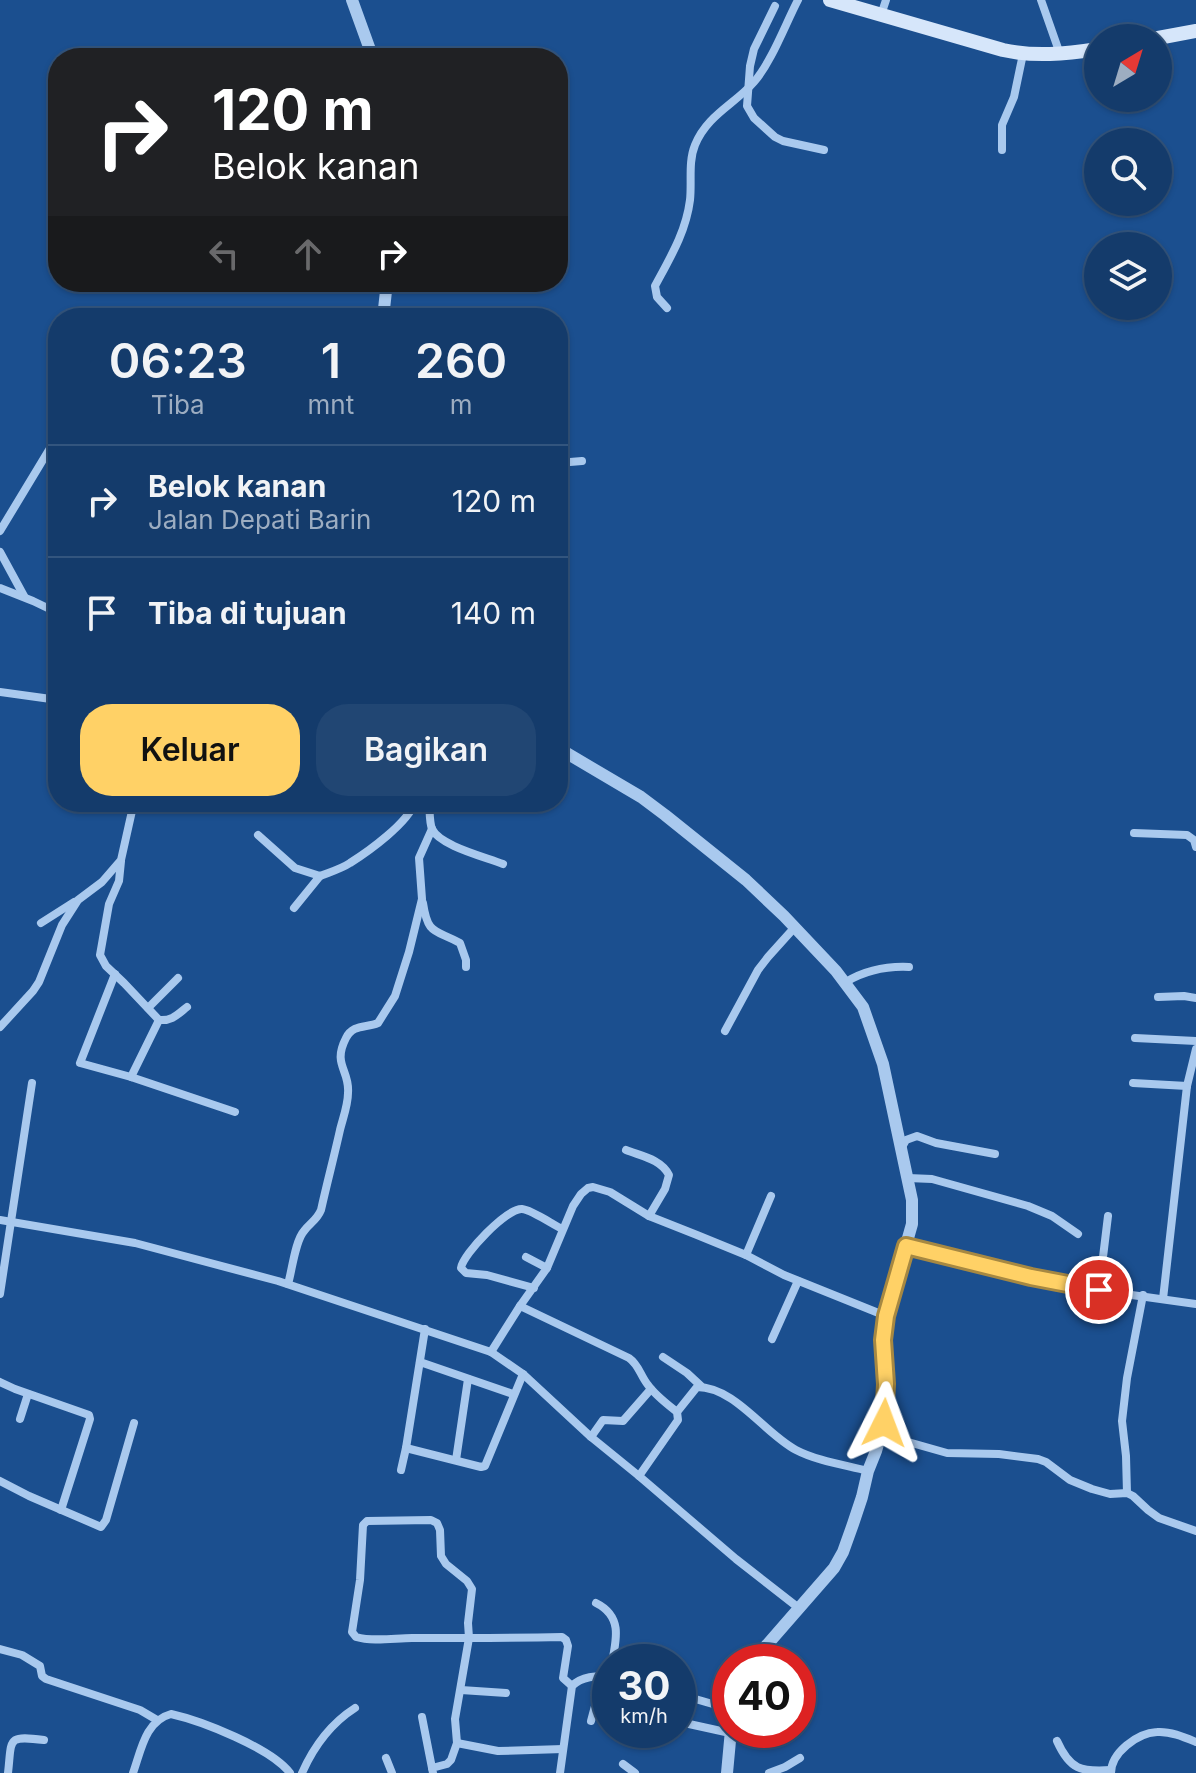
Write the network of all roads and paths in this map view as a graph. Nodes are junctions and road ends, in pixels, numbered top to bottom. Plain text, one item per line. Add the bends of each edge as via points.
1 (352, 0) edge
2 (798, 0) edge
3 (830, 0) edge
4 (1041, 0) edge
5 (775, 6) dead end
6 (884, 7) edge
7 (1196, 31) edge
8 (1172, 35) edge
9 (369, 48) edge
10 (1084, 51) edge
11 (1023, 54) junction
12 (1060, 54) junction
13 (748, 89) junction
14 (824, 150) dead end
15 (1002, 150) dead end
16 (667, 308) dead end
17 (48, 452) edge
18 (582, 461) dead end
19 (568, 462) edge
20 (0, 531) edge
21 (0, 552) edge
22 (0, 588) edge
23 (24, 597) junction
24 (48, 608) edge
25 (0, 692) edge
26 (48, 699) edge
27 (568, 754) edge
28 (132, 812) edge
29 (410, 812) edge
30 (430, 812) edge
31 (432, 829) junction
32 (1134, 833) dead end
33 (258, 835) dead end
34 (1196, 847) edge
35 (121, 860) junction
36 (503, 864) dead end
37 (320, 876) junction
38 (422, 899) junction
39 (78, 900) junction
40 (294, 908) dead end
41 (41, 923) dead end
42 (795, 927) junction
43 (466, 967) dead end
44 (909, 967) dead end
45 (115, 974) junction
46 (178, 978) dead end
47 (846, 982) junction
48 (1158, 997) dead end
49 (1196, 998) edge
50 (187, 1007) dead end
51 (148, 1008) junction
52 (159, 1020) junction
53 (0, 1027) edge
54 (725, 1031) dead end
55 (1135, 1038) dead end
56 (1196, 1041) edge
57 (1196, 1049) edge
58 (131, 1077) junction
59 (32, 1083) dead end
60 (1133, 1083) dead end
61 (1187, 1086) junction
62 (235, 1112) dead end
63 (902, 1147) junction
64 (626, 1150) dead end
65 (995, 1154) dead end
66 (908, 1178) junction
67 (771, 1196) dead end
68 (649, 1216) junction
69 (1108, 1216) dead end
70 (5, 1222) edge
71 (562, 1229) junction
72 (1078, 1234) dead end
73 (906, 1246) junction
74 (746, 1255) junction
75 (526, 1257) dead end
76 (547, 1268) junction
77 (1, 1276) edge
78 (798, 1281) junction
79 (288, 1284) junction
80 (534, 1288) junction
81 (1099, 1290) junction
82 (0, 1294) edge
83 (1143, 1295) junction
84 (1163, 1299) junction
85 (1196, 1304) edge
86 (520, 1306) junction
87 (886, 1316) junction
88 (425, 1329) junction
89 (772, 1339) dead end
90 (491, 1352) junction
91 (663, 1357) dead end
92 (420, 1362) junction
93 (523, 1374) junction
94 (468, 1379) junction
95 (0, 1382) edge
96 (701, 1386) junction
97 (651, 1389) junction
98 (28, 1394) junction
99 (513, 1394) junction
100 (677, 1412) junction
101 (20, 1419) dead end
102 (134, 1423) dead end
103 (591, 1437) junction
104 (880, 1437) junction
105 (406, 1448) junction
106 (456, 1460) junction
107 (401, 1470) dead end
108 (868, 1471) junction
109 (639, 1476) junction
110 (0, 1481) edge
111 (1127, 1493) junction
112 (61, 1510) junction
113 (1196, 1531) edge
114 (596, 1603) dead end
115 (800, 1609) junction
116 (469, 1638) junction
117 (615, 1644) edge
118 (768, 1644) edge
119 (0, 1649) edge
120 (592, 1678) edge
121 (572, 1686) junction
122 (461, 1690) junction
123 (506, 1693) dead end
124 (355, 1708) dead end
125 (422, 1717) dead end
126 (157, 1720) junction
127 (44, 1740) dead end
128 (1057, 1741) dead end
129 (1196, 1742) edge
130 (457, 1743) junction
131 (729, 1748) edge
132 (563, 1749) junction
133 (386, 1758) dead end
134 (800, 1758) dead end
135 (623, 1764) dead end
136 (5, 1768) edge
137 (432, 1770) edge
138 (1111, 1772) edge
139 (133, 1773) edge
140 (290, 1773) edge
141 (302, 1773) edge
142 (392, 1773) edge
143 (560, 1773) edge
144 (635, 1773) edge
145 (727, 1773) edge
146 (769, 1773) edge

1 - 9 street
2 - 13 street via 763,71
3 - 6 main road
4 - 12 street
5 - 13 street via 754,49
6 - 11 main road
7 - 8 main road
10 - 12 main road
11 - 12 main road
11 - 15 street via 1002,125
13 - 14 street via 747,106 761,126 783,141
13 - 16 street via 715,115 696,143 685,223 655,286
17 - 20 street
18 - 19 street
21 - 23 street
22 - 23 street
23 - 24 street
25 - 26 street
27 - 42 street via 665,815
28 - 35 street
29 - 37 street via 351,862
30 - 31 street
31 - 36 street via 445,841
31 - 38 street via 419,858
32 - 34 street via 1187,835
33 - 37 street via 295,868
35 - 39 street
35 - 45 street via 100,955
37 - 40 street
38 - 43 street via 428,924 460,943
38 - 79 street via 391,1003 375,1025 360,1026 346,1037 339,1059 349,1092 345,1111 321,1210 302,1234
39 - 41 street
39 - 53 street via 39,982
42 - 47 street
42 - 54 street via 758,970
44 - 47 street via 872,970
45 - 51 street
45 - 58 street via 80,1063
46 - 51 street
47 - 63 street via 863,1007 878,1050
48 - 49 street
50 - 52 street via 174,1018
51 - 52 street
52 - 58 street
55 - 56 street
57 - 61 street
58 - 62 street
59 - 70 street
60 - 61 street
61 - 84 street
63 - 65 street via 917,1136
63 - 66 street
64 - 68 street via 658,1162 669,1175
66 - 72 street via 932,1179 1028,1206
66 - 73 street via 912,1224
67 - 74 street
68 - 71 street via 593,1187 581,1194
68 - 74 street
69 - 81 street
70 - 77 street
70 - 79 street via 135,1243
71 - 76 street
71 - 80 street via 517,1209 462,1262 466,1273
73 - 81 street
73 - 87 street
74 - 78 street
75 - 76 street
76 - 80 street
77 - 82 street
78 - 87 street
78 - 89 street
79 - 88 street
80 - 86 street
81 - 83 street
83 - 84 street
83 - 111 street via 1122,1421
84 - 85 street
86 - 90 street
86 - 97 street via 629,1358
87 - 104 street
88 - 90 street
88 - 92 street
90 - 93 street
91 - 96 street
92 - 94 street
92 - 105 street
93 - 99 street
93 - 103 street
94 - 99 street
94 - 106 street
95 - 98 street
96 - 100 street
96 - 108 street via 728,1397 798,1451
97 - 100 street
97 - 103 street via 623,1421 603,1420
98 - 101 street
98 - 112 street via 90,1417
99 - 106 street via 485,1466
100 - 109 street via 678,1420
102 - 112 street via 103,1525
103 - 109 street
104 - 108 street
104 - 111 street via 947,1453 1038,1459 1092,1489
105 - 106 street
105 - 107 street
108 - 115 street via 843,1552
109 - 115 street
110 - 112 street
111 - 113 street via 1159,1518
114 - 117 street via 614,1623
115 - 118 street
116 - 116 street via 356,1637 352,1632 365,1523 437,1523 441,1556 472,1589
116 - 121 street via 565,1639 563,1678
116 - 122 street
119 - 126 street via 40,1666 44,1678
120 - 121 street
121 - 132 street
122 - 123 street
122 - 130 street
124 - 141 street via 314,1748
125 - 137 street
126 - 139 street
126 - 140 street via 181,1716 252,1744
127 - 136 street via 17,1737
128 - 138 street via 1074,1766
129 - 138 street via 1161,1731 1148,1733 1120,1752
130 - 132 street via 498,1751
130 - 137 street via 451,1760
131 - 145 street
132 - 143 street
133 - 142 street
134 - 146 street
135 - 144 street

